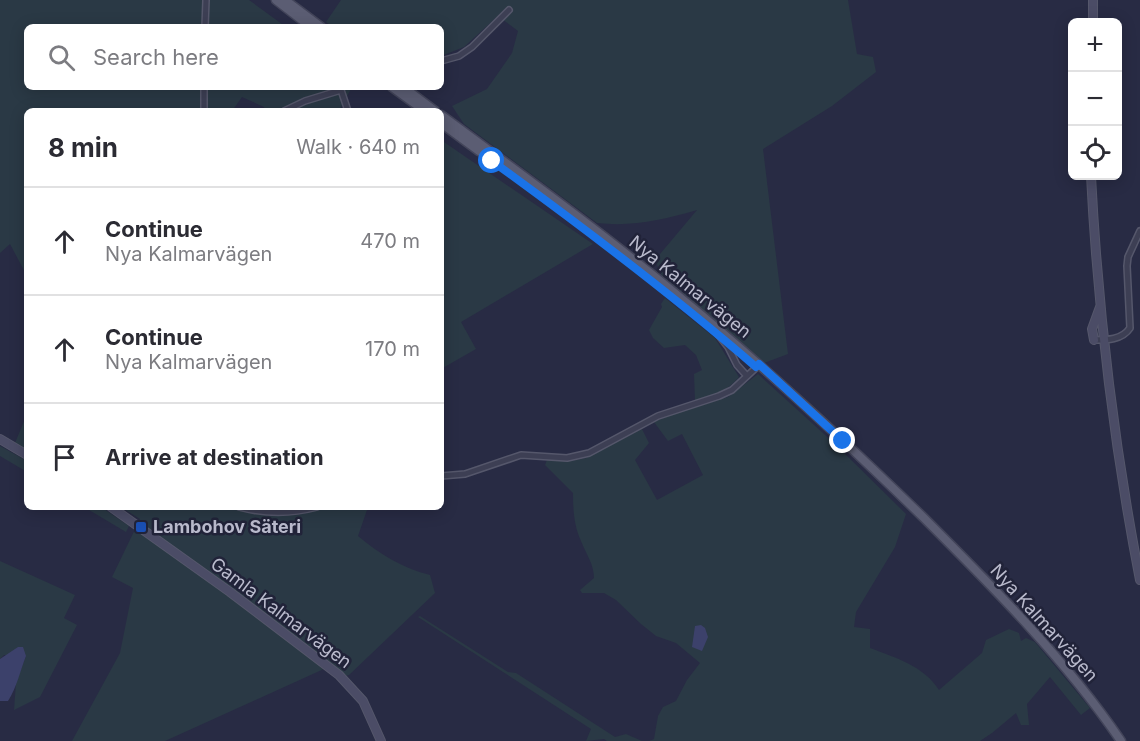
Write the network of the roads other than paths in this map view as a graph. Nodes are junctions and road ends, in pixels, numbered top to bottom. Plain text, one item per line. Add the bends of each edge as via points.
1 (206, 0) edge
2 (276, 0) edge
3 (285, 0) edge
4 (1088, 0) edge
5 (1093, 0) edge
6 (509, 10) dead end
7 (1088, 18) edge
8 (1093, 18) edge
9 (205, 24) edge
10 (307, 24) edge
11 (317, 24) edge
12 (444, 60) edge
13 (204, 90) edge
14 (341, 90) joint
15 (396, 90) edge
16 (407, 90) edge
17 (204, 108) edge
18 (290, 108) edge
19 (347, 108) edge
20 (420, 108) edge
21 (431, 108) edge
22 (444, 117) edge
23 (444, 125) edge
24 (1091, 180) edge
25 (1096, 180) edge
26 (1140, 231) edge
27 (1101, 306) junction
28 (716, 332) junction
29 (1094, 339) joint
30 (1106, 340) junction
31 (758, 366) junction
32 (747, 376) junction
33 (0, 439) edge
34 (24, 453) edge
35 (444, 476) edge
36 (115, 510) edge
37 (254, 510) edge
38 (300, 510) edge
39 (1140, 556) edge
40 (1140, 580) edge
41 (381, 741) edge
42 (1119, 741) edge

1 - 9 street
2 - 10 main road
3 - 11 main road
4 - 7 main road
5 - 8 main road
6 - 12 street via 472,47
13 - 17 street
14 - 18 street
14 - 19 street
15 - 20 main road
16 - 21 main road
22 - 31 main road, Nya Kalmarvägen via 680,297
23 - 28 main road, Nya Kalmarvägen via 589,231
24 - 27 main road
25 - 30 main road
26 - 30 street via 1127,266 1130,328 1122,336
27 - 29 main road via 1092,329
27 - 30 main road
28 - 31 main road, Nya Kalmarvägen
28 - 32 street
29 - 30 street
30 - 39 main road
30 - 40 main road via 1124,489
31 - 32 street
31 - 42 main road, Nya Kalmarvägen via 839,436 970,564 1070,673
32 - 35 street via 732,390 658,416 589,453 567,458 521,455 465,474
33 - 34 main road
36 - 41 main road, Gamla Kalmarvägen via 339,675 363,701
37 - 38 street

